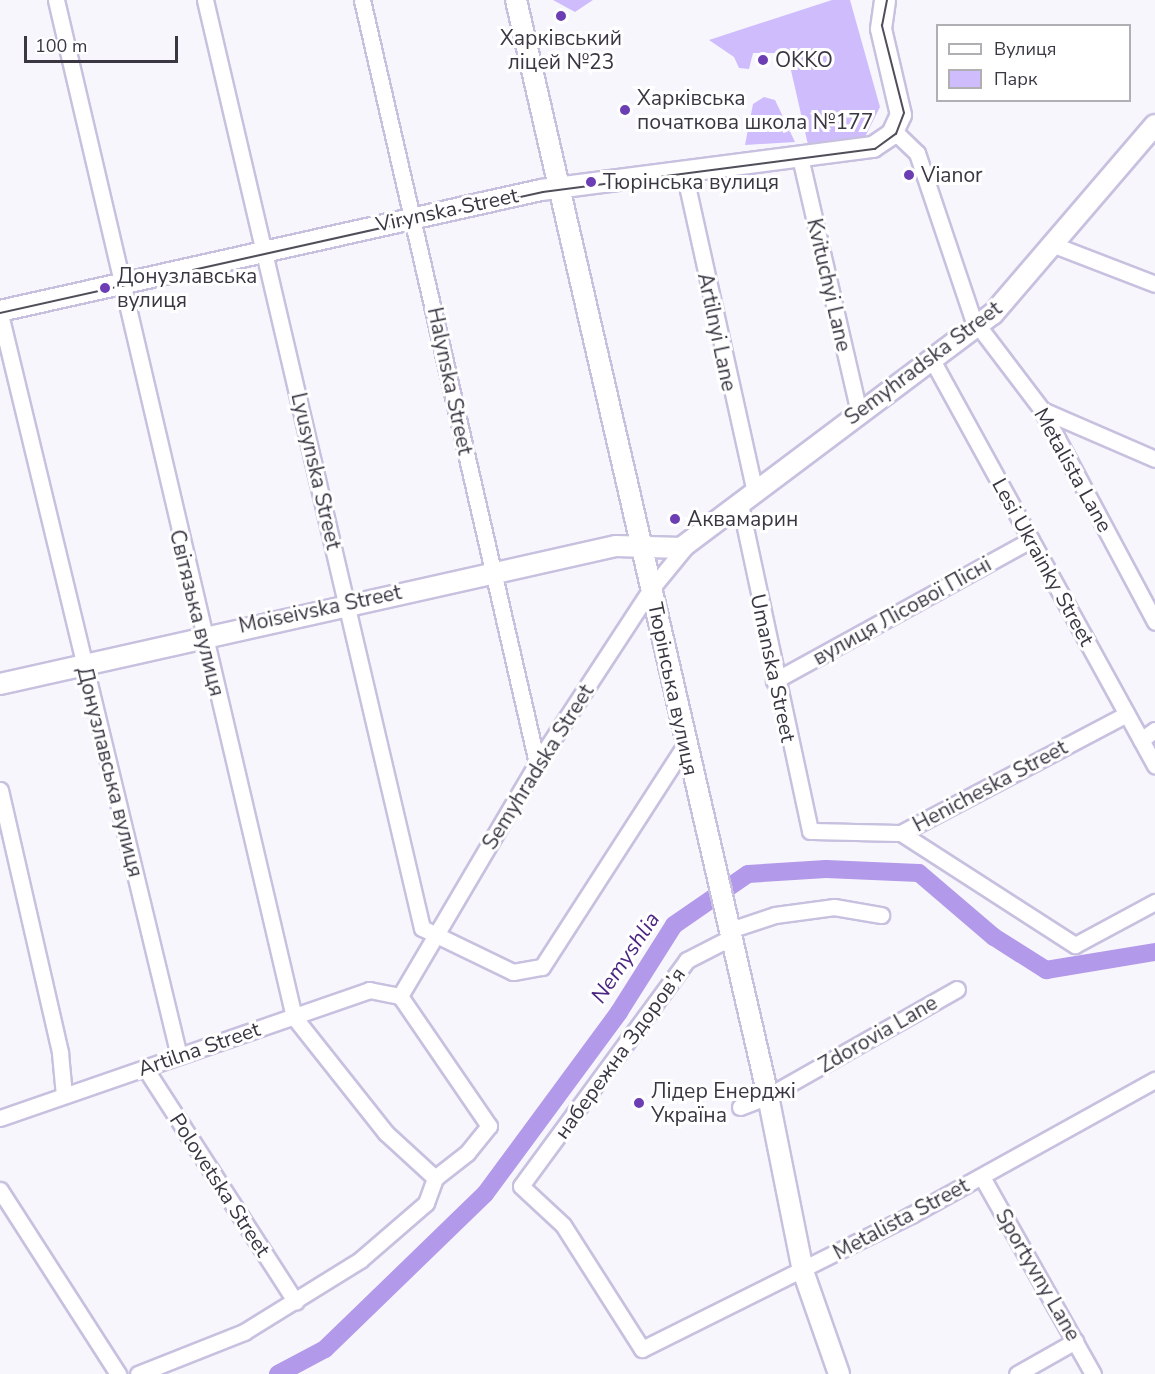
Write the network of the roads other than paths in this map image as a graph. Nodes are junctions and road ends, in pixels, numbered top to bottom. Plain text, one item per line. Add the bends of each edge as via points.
1 (57, 0) edge
2 (205, 0) edge
3 (362, 0) edge
4 (516, 0) edge
5 (885, 0) edge
6 (1155, 125) edge
7 (894, 131) junction
8 (800, 157) junction
9 (684, 172) junction
10 (560, 188) junction
11 (413, 217) junction
12 (1054, 245) junction
13 (264, 248) junction
14 (121, 282) junction
15 (1155, 284) edge
16 (0, 312) edge
17 (977, 326) junction
18 (931, 358) junction
19 (1042, 410) junction
20 (859, 413) junction
21 (1155, 459) edge
22 (747, 497) junction
23 (1031, 540) junction
24 (687, 545) junction
25 (641, 547) junction
26 (492, 571) junction
27 (651, 589) junction
28 (348, 604) junction
29 (1155, 622) edge
30 (203, 634) junction
31 (83, 661) junction
32 (774, 681) junction
33 (0, 684) edge
34 (1127, 714) junction
35 (1155, 730) edge
36 (1141, 740) junction
37 (684, 747) junction
38 (537, 763) junction
39 (1155, 766) edge
40 (0, 790) edge
41 (810, 831) joint
42 (901, 833) junction
43 (1155, 902) edge
44 (881, 915) dead end
45 (730, 929) junction
46 (435, 937) junction
47 (957, 989) dead end
48 (400, 996) junction
49 (294, 1017) junction
50 (179, 1056) junction
51 (145, 1068) junction
52 (1155, 1080) edge
53 (64, 1095) junction
54 (768, 1096) junction
55 (740, 1107) dead end
56 (0, 1118) edge
57 (982, 1177) junction
58 (435, 1178) junction
59 (0, 1190) edge
60 (803, 1271) junction
61 (296, 1302) junction
62 (1075, 1341) junction
63 (642, 1349) joint
64 (118, 1374) edge
65 (138, 1374) edge
66 (839, 1374) edge
67 (1017, 1374) edge
68 (1093, 1374) edge

1 - 14 street, Світязька вулиця
2 - 13 street, Lyusynska Street
3 - 11 street, Halynska Street
4 - 10 main road, Тюрінська вулиця
5 - 7 main road via 880,29 902,104
6 - 12 main road, Semyhradska Street
7 - 8 main road, Virynska Street via 873,147
7 - 17 street, Metalista Lane via 917,153
8 - 9 main road, Virynska Street
8 - 20 street, Kvituchyi Lane
9 - 10 main road, Virynska Street
9 - 22 street, Artilnyi Lane
10 - 11 main road, Virynska Street
10 - 25 main road, Тюрінська вулиця
11 - 13 main road, Virynska Street
11 - 26 street, Halynska Street
12 - 15 street
12 - 17 main road, Semyhradska Street
13 - 14 main road, Virynska Street
13 - 28 street, Lyusynska Street
14 - 16 main road, Virynska Street
14 - 30 street, Світязька вулиця
16 - 31 street, Донузлавська вулиця
17 - 18 main road, Semyhradska Street
17 - 19 street, Metalista Lane
18 - 20 main road, Semyhradska Street
18 - 23 street, Lesi Ukrainky Street
19 - 21 street
19 - 29 street, Metalista Lane
20 - 22 main road, Semyhradska Street
22 - 24 main road, Semyhradska Street
22 - 32 street, Umanska Street
23 - 32 street, вулиця Лісової Пісні
23 - 34 street, Lesi Ukrainky Street
24 - 25 main road, Semyhradska Street via 669,551
24 - 27 street, Semyhradska Street
25 - 26 main road, Moiseivska Street via 629,544
25 - 27 main road, Тюрінська вулиця
26 - 28 main road, Moiseivska Street
26 - 38 street, Halynska Street
27 - 37 main road, Тюрінська вулиця
27 - 38 street, Semyhradska Street
28 - 30 main road, Moiseivska Street
28 - 46 street, Lyusynska Street via 419,921
30 - 31 main road, Moiseivska Street
30 - 49 street, Світязька вулиця
31 - 33 main road, Moiseivska Street
31 - 50 street, Донузлавська вулиця
32 - 41 street, Umanska Street
34 - 36 street, Lesi Ukrainky Street
34 - 42 street, Henicheska Street
35 - 36 street
36 - 39 street, Lesi Ukrainky Street
37 - 45 main road, Тюрінська вулиця
37 - 46 street via 542,967 513,972
38 - 46 street, Semyhradska Street
40 - 53 street via 60,1053
41 - 42 street, Henicheska Street
42 - 43 street via 1075,945
44 - 45 street, набережна Здоров’я via 834,907 776,915
45 - 54 main road, Тюрінська вулиця
45 - 63 street, набережна Здоров’я via 687,960 521,1186 563,1225
46 - 48 street, Semyhradska Street
47 - 54 street, Zdorovia Lane
48 - 49 street, Artilna Street via 369,990
48 - 58 street via 489,1126 467,1153
49 - 50 street, Artilna Street
49 - 58 street, Світязька вулиця via 386,1133
50 - 51 street, Artilna Street
51 - 53 street, Artilna Street
51 - 61 street, Polovetska Street
52 - 57 street, Metalista Street
53 - 56 street, Artilna Street
54 - 55 street, Zdorovia Lane
54 - 60 main road, Тюрінська вулиця
57 - 60 street, Metalista Street
57 - 62 street, Sportyvny Lane
58 - 61 street via 426,1203 360,1260
59 - 64 street
60 - 63 street, Metalista Street
60 - 66 main road, Тюрінська вулиця
61 - 65 street via 244,1332
62 - 67 street
62 - 68 street, Sportyvny Lane

